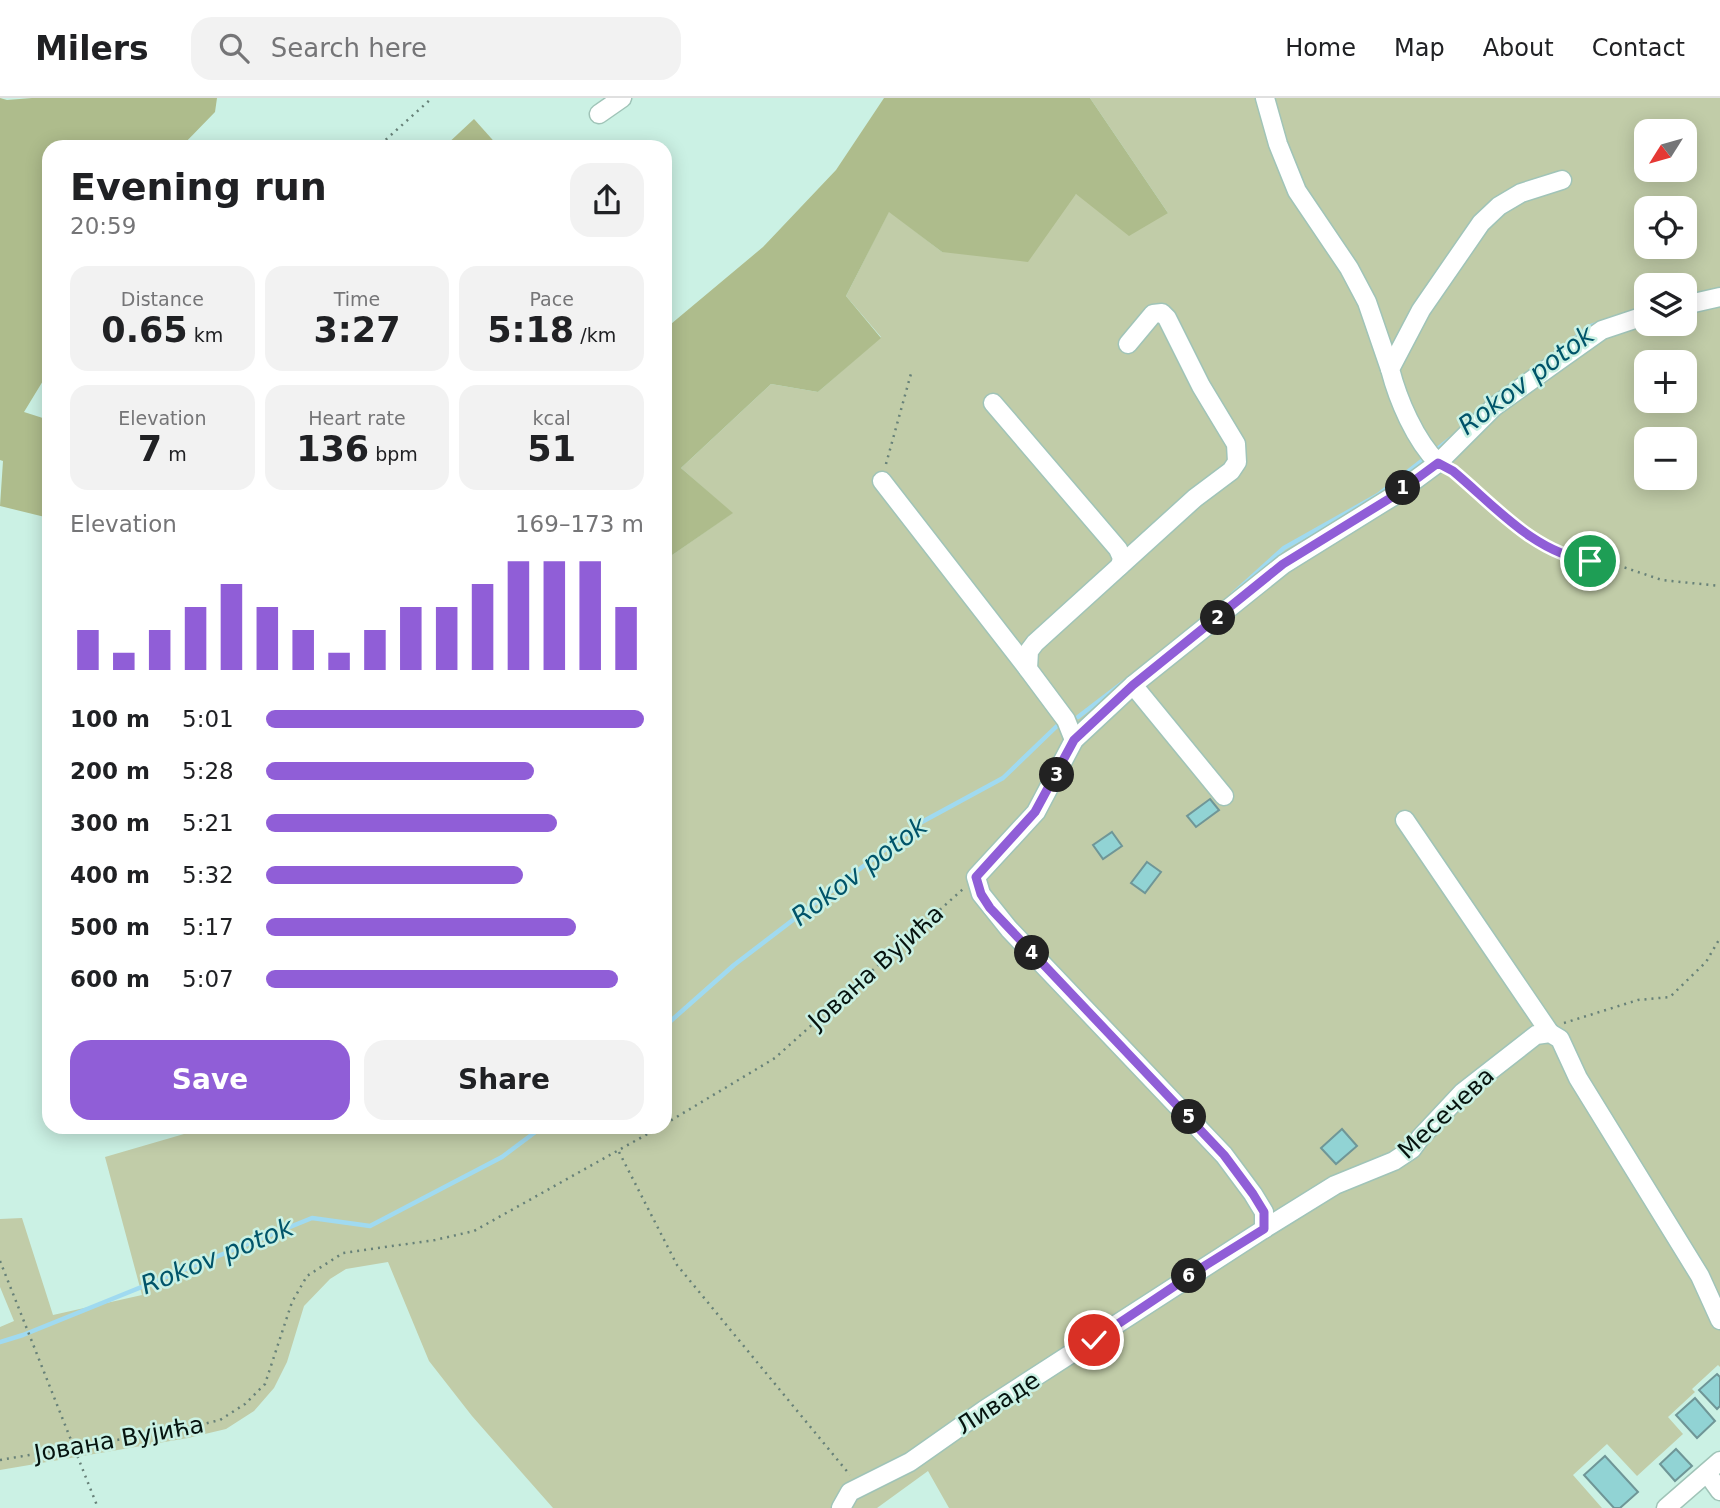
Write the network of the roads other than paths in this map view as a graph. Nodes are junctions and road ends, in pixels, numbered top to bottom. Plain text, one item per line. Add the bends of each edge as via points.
1 (622, 98) edge
2 (1265, 98) edge
3 (600, 114) dead end
4 (1562, 180) dead end
5 (1720, 297) edge
6 (1697, 302) edge
7 (1634, 319) edge
8 (1128, 344) dead end
9 (1390, 369) junction
10 (993, 403) dead end
11 (1433, 456) junction
12 (882, 481) road end
13 (1120, 566) junction
14 (1028, 669) junction
15 (1133, 685) junction
16 (1074, 740) junction
17 (1224, 796) dead end
18 (1405, 820) dead end
19 (1550, 1033) junction
20 (1264, 1229) junction
21 (1720, 1320) edge
22 (1713, 1467) edge
23 (1720, 1491) edge
24 (841, 1508) edge
25 (1666, 1508) edge

1 - 3 street
2 - 9 street via 1297,191 1367,302
4 - 9 street via 1521,193 1481,223 1421,310
5 - 6 street
7 - 11 street via 1602,330
8 - 13 street via 1153,314 1167,318 1236,444 1237,462
9 - 11 street via 1397,397
10 - 13 street via 1118,548
11 - 15 street via 1392,497 1283,564
12 - 14 street
13 - 14 street via 1035,643 1029,651
14 - 16 street via 1066,720
15 - 16 street
15 - 17 street
16 - 20 street via 1035,812 976,877 981,894 1224,1155 1264,1212
18 - 19 street
19 - 20 street, Месечева via 1536,1035 1463,1092 1412,1149 1335,1185
19 - 21 street via 1560,1039 1578,1077 1700,1276
20 - 24 street, Ливаде via 910,1462 850,1492
22 - 23 street
22 - 25 street

